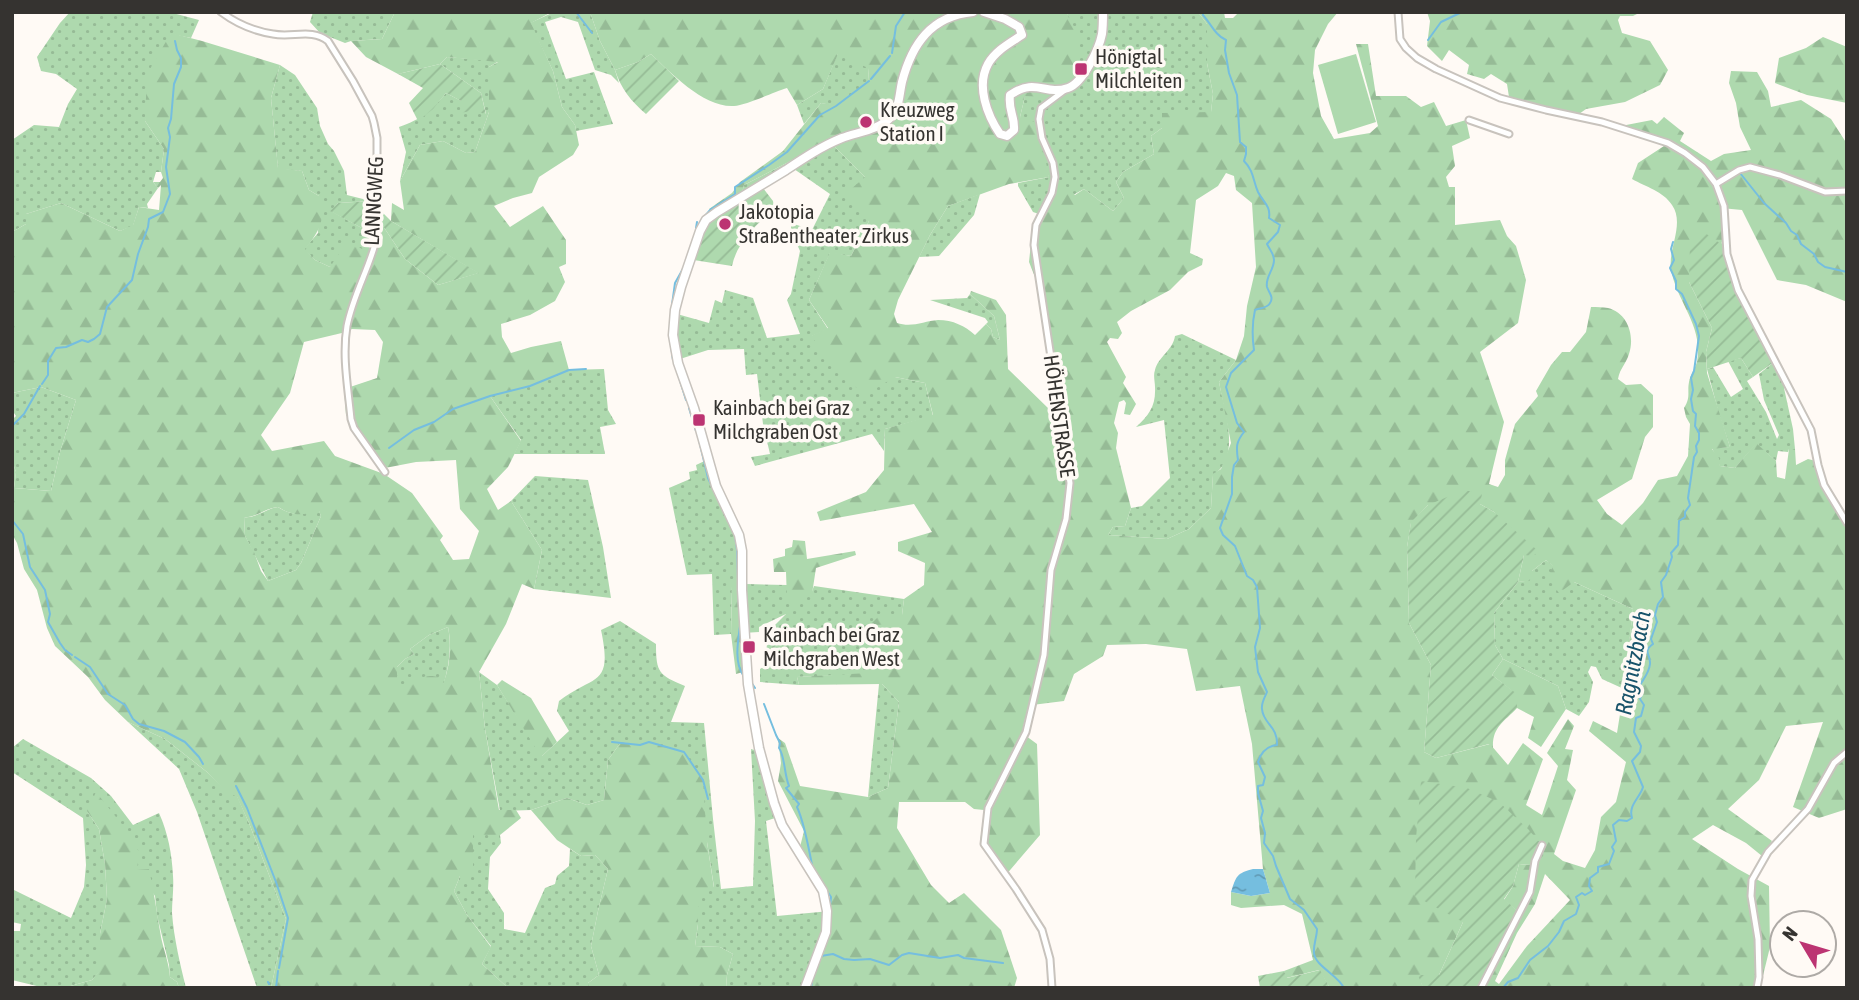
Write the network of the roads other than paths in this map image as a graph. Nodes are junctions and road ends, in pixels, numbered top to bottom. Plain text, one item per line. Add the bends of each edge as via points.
1 (221, 12) edge
2 (973, 12) edge
3 (984, 12) edge
4 (1103, 12) edge
5 (1398, 12) edge
6 (1068, 89) junction
7 (1469, 120) dead end
8 (1508, 134) dead end
9 (1716, 184) junction
10 (1847, 191) edge
11 (385, 472) dead end
12 (1847, 523) edge
13 (1847, 752) edge
14 (1542, 845) dead end
15 (805, 988) edge
16 (1052, 988) edge
17 (1481, 988) edge
18 (1757, 988) edge

1 - 11 street, LANNGWEG via 239,25 274,35 323,37 372,116 377,138 377,237 349,316 345,360 354,428
2 - 15 main road via 942,20 918,42 902,83 899,106 889,119 817,150 706,220 675,310 678,363 716,486 739,535 748,684 759,748 782,825 822,891 827,911 826,933
3 - 6 main road via 1019,27 1022,35 988,64 981,89 1000,134 1007,136 1014,130 1010,95 1033,86
4 - 6 main road, HÖHENSTRASSE via 1102,33 1092,60
5 - 9 street via 1400,39 1406,48 1436,69 1500,98 1668,143 1703,167
6 - 16 street, HÖHENSTRASSE via 1041,108 1042,138 1055,177 1036,225 1034,245 1070,483 1066,519 1051,570 1044,655 1026,732 988,808 984,844 1042,930
7 - 8 street
9 - 10 street via 1750,167 1825,192
9 - 12 street via 1738,290 1811,430 1824,485
13 - 18 street via 1834,763 1808,809 1768,852 1752,880
14 - 17 street via 1530,892

